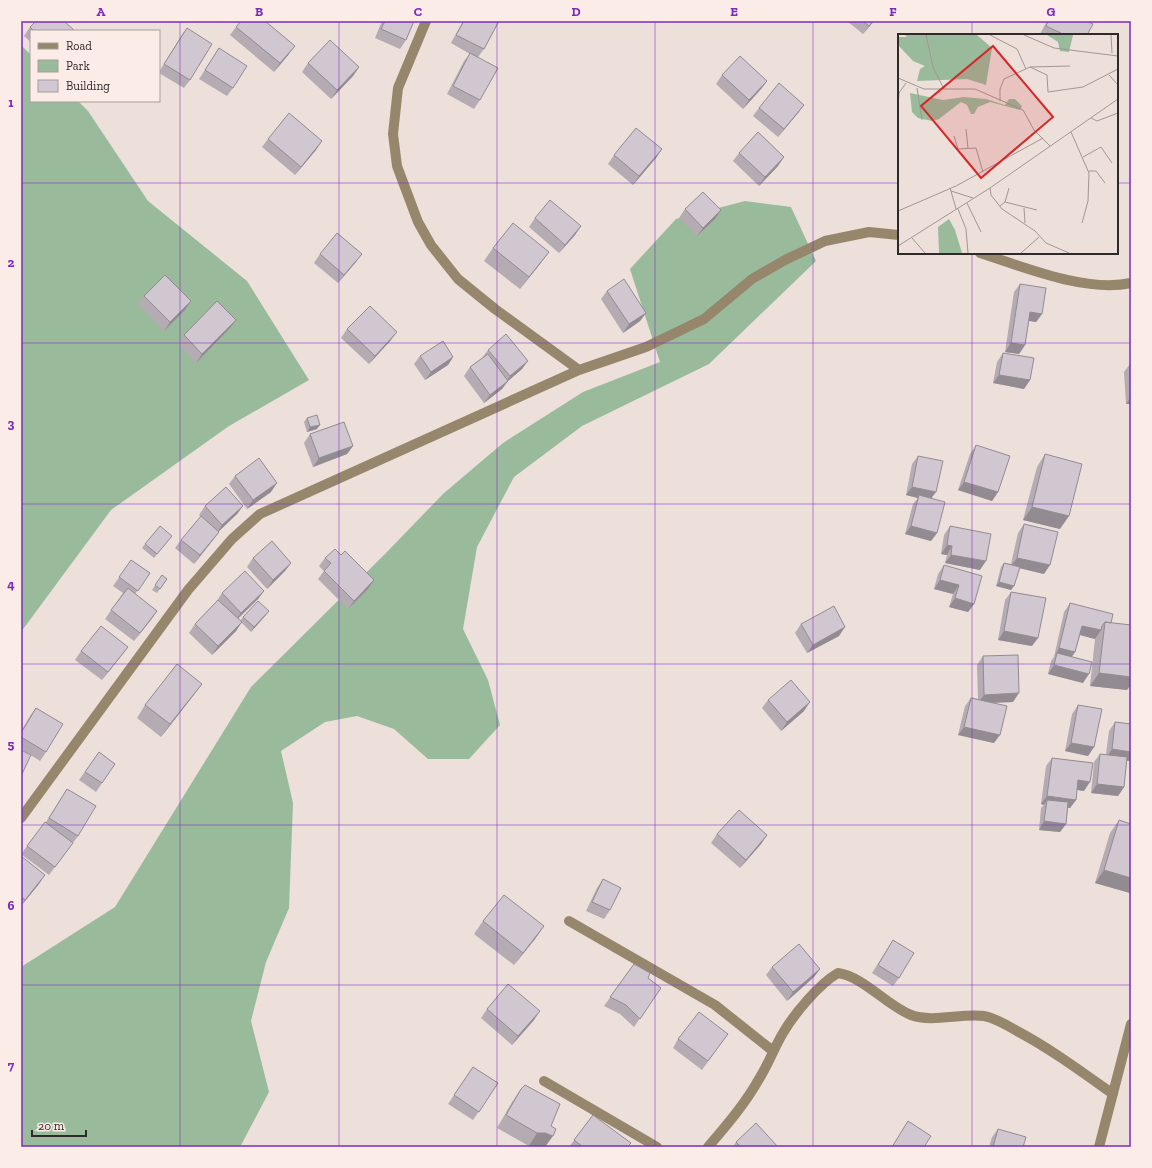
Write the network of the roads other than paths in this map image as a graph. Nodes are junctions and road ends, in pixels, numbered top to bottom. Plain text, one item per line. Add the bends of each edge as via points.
1 (426, 21) edge
2 (898, 235) edge
3 (983, 254) edge
4 (1131, 282) edge
5 (579, 370) junction
6 (23, 812) edge
7 (569, 921) dead end
8 (1131, 1024) edge
9 (773, 1051) junction
10 (544, 1081) dead end
11 (1113, 1094) junction
12 (657, 1147) edge
13 (708, 1147) edge
14 (1099, 1147) edge

1 - 5 street via 398,88 394,134 397,166 418,222 458,279
2 - 5 street via 869,232 825,241 784,260 752,279 704,319 646,346
3 - 4 street via 1066,280 1115,286
5 - 6 street via 260,514 232,539 188,590
7 - 9 street via 715,1006
8 - 11 street
9 - 11 street via 793,1018 824,983 838,973 852,978 913,1016 923,1018 969,1014 986,1016 1003,1023 1050,1049
9 - 13 street via 760,1079
10 - 12 street
11 - 14 street

